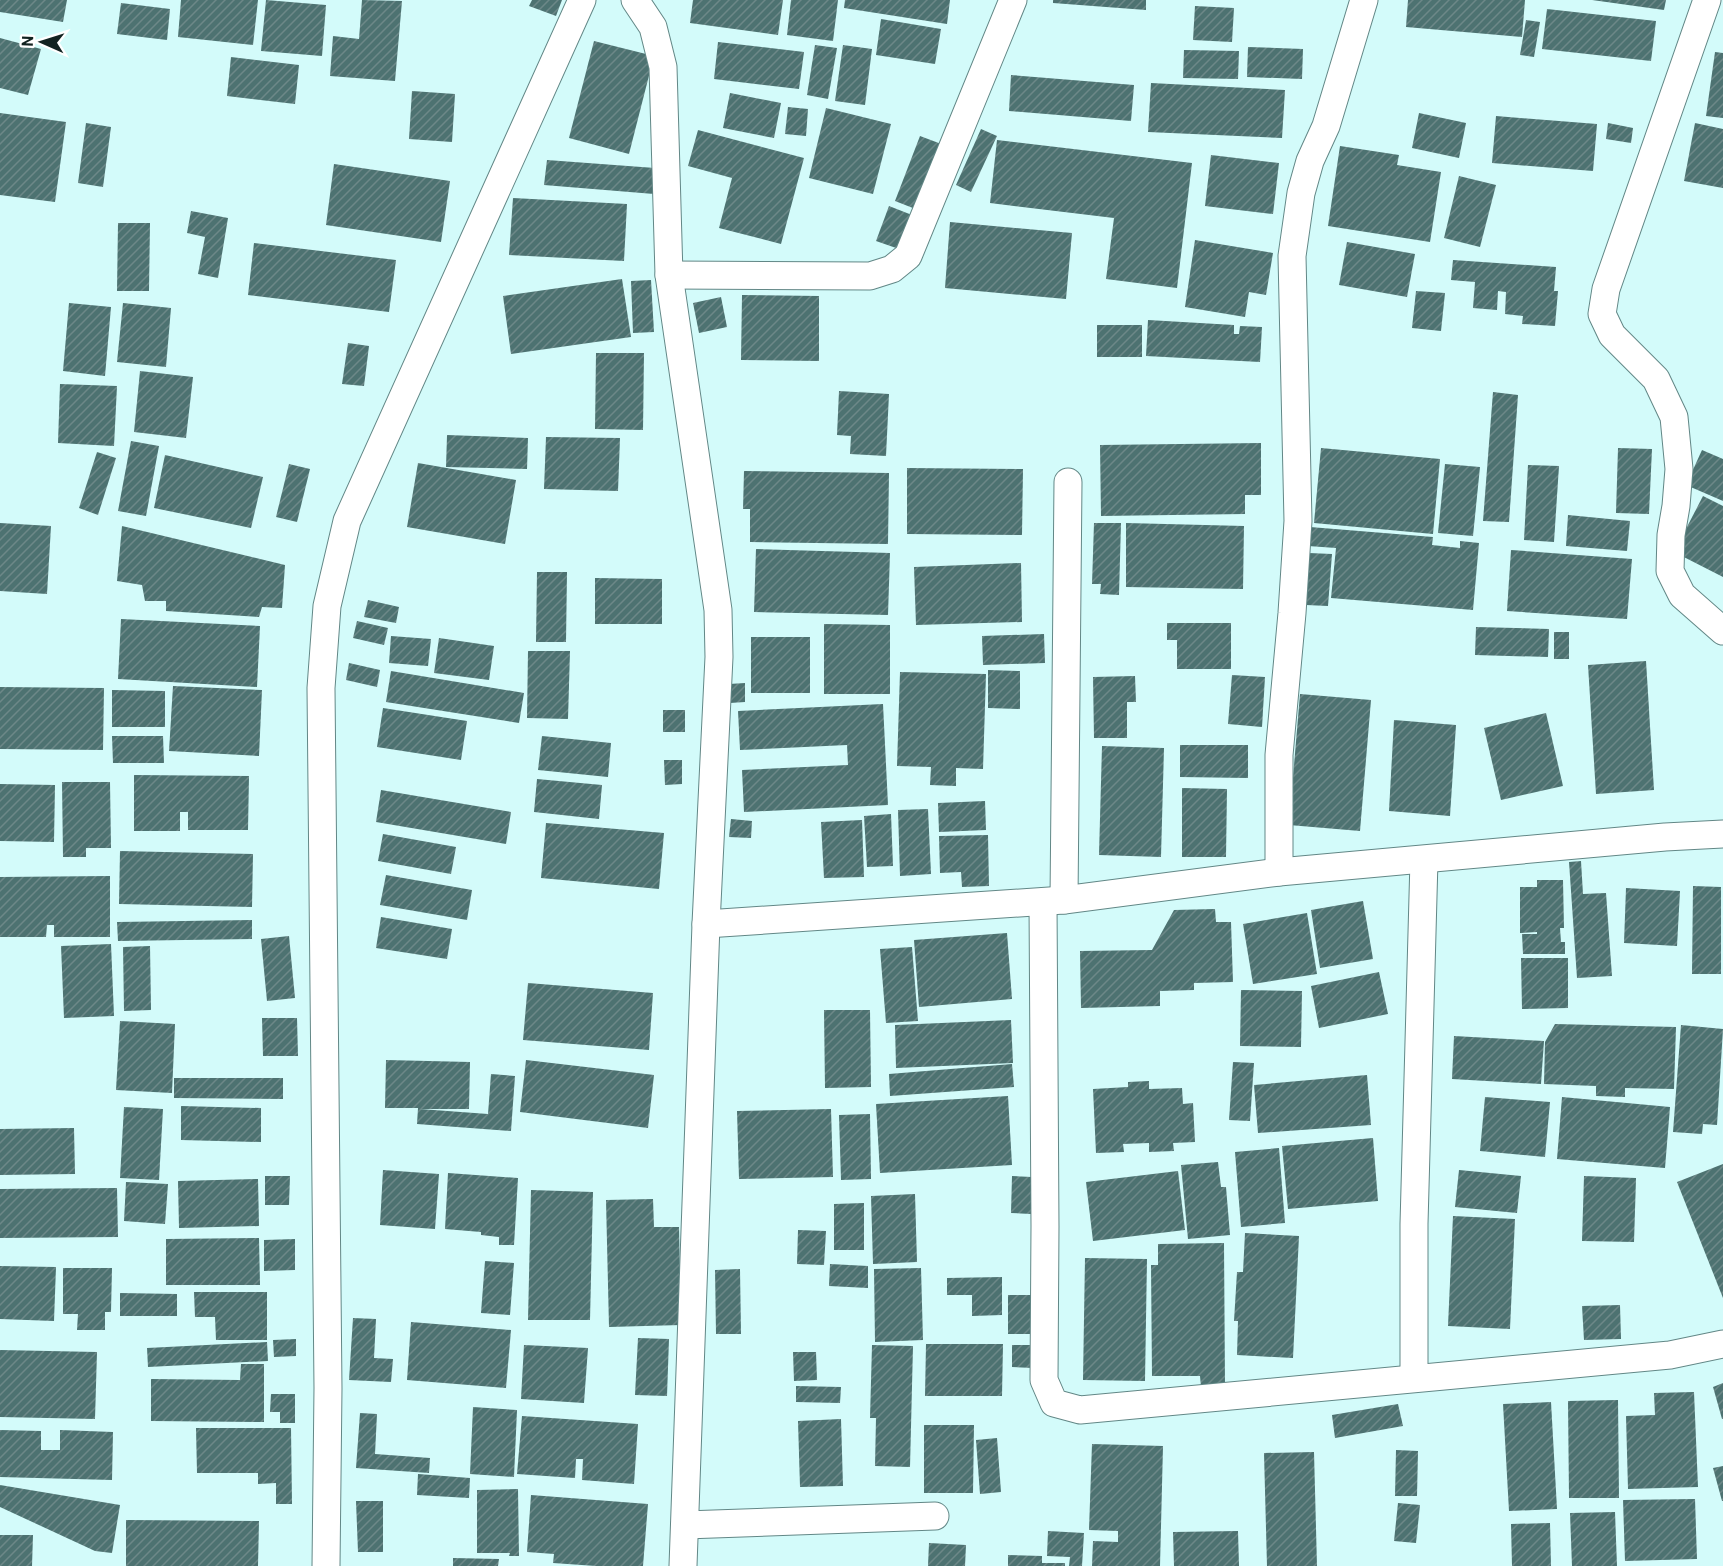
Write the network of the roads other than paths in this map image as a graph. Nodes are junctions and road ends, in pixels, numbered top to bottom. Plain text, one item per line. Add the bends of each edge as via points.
1 (582, 0) edge
2 (635, 0) edge
3 (1013, 0) edge
4 (1364, 0) edge
5 (1707, 0) edge
6 (669, 275) junction
7 (1068, 482) dead end
8 (1723, 631) edge
9 (1723, 834) edge
10 (1424, 860) junction
11 (1279, 872) junction
12 (1054, 901) junction
13 (706, 924) junction
14 (1723, 1344) edge
15 (1414, 1378) junction
16 (934, 1516) dead end
17 (685, 1525) junction
18 (326, 1566) edge
19 (683, 1566) edge

1 - 18 street via 346,521 327,606 321,688 328,1388
2 - 6 street via 653,27 663,67
3 - 6 street via 908,256 892,269 870,276
4 - 11 street via 1326,126 1310,161 1292,256 1298,521 1279,755
5 - 8 street via 1606,289 1602,314 1612,335 1656,379 1674,417 1679,469 1670,571 1682,595
6 - 13 street via 718,610
7 - 12 street
9 - 10 street
10 - 11 street
10 - 15 street
11 - 12 street
12 - 13 street
12 - 15 street via 1044,1380 1054,1403 1080,1410
13 - 17 street
14 - 15 street via 1670,1355
16 - 17 street
17 - 19 street

